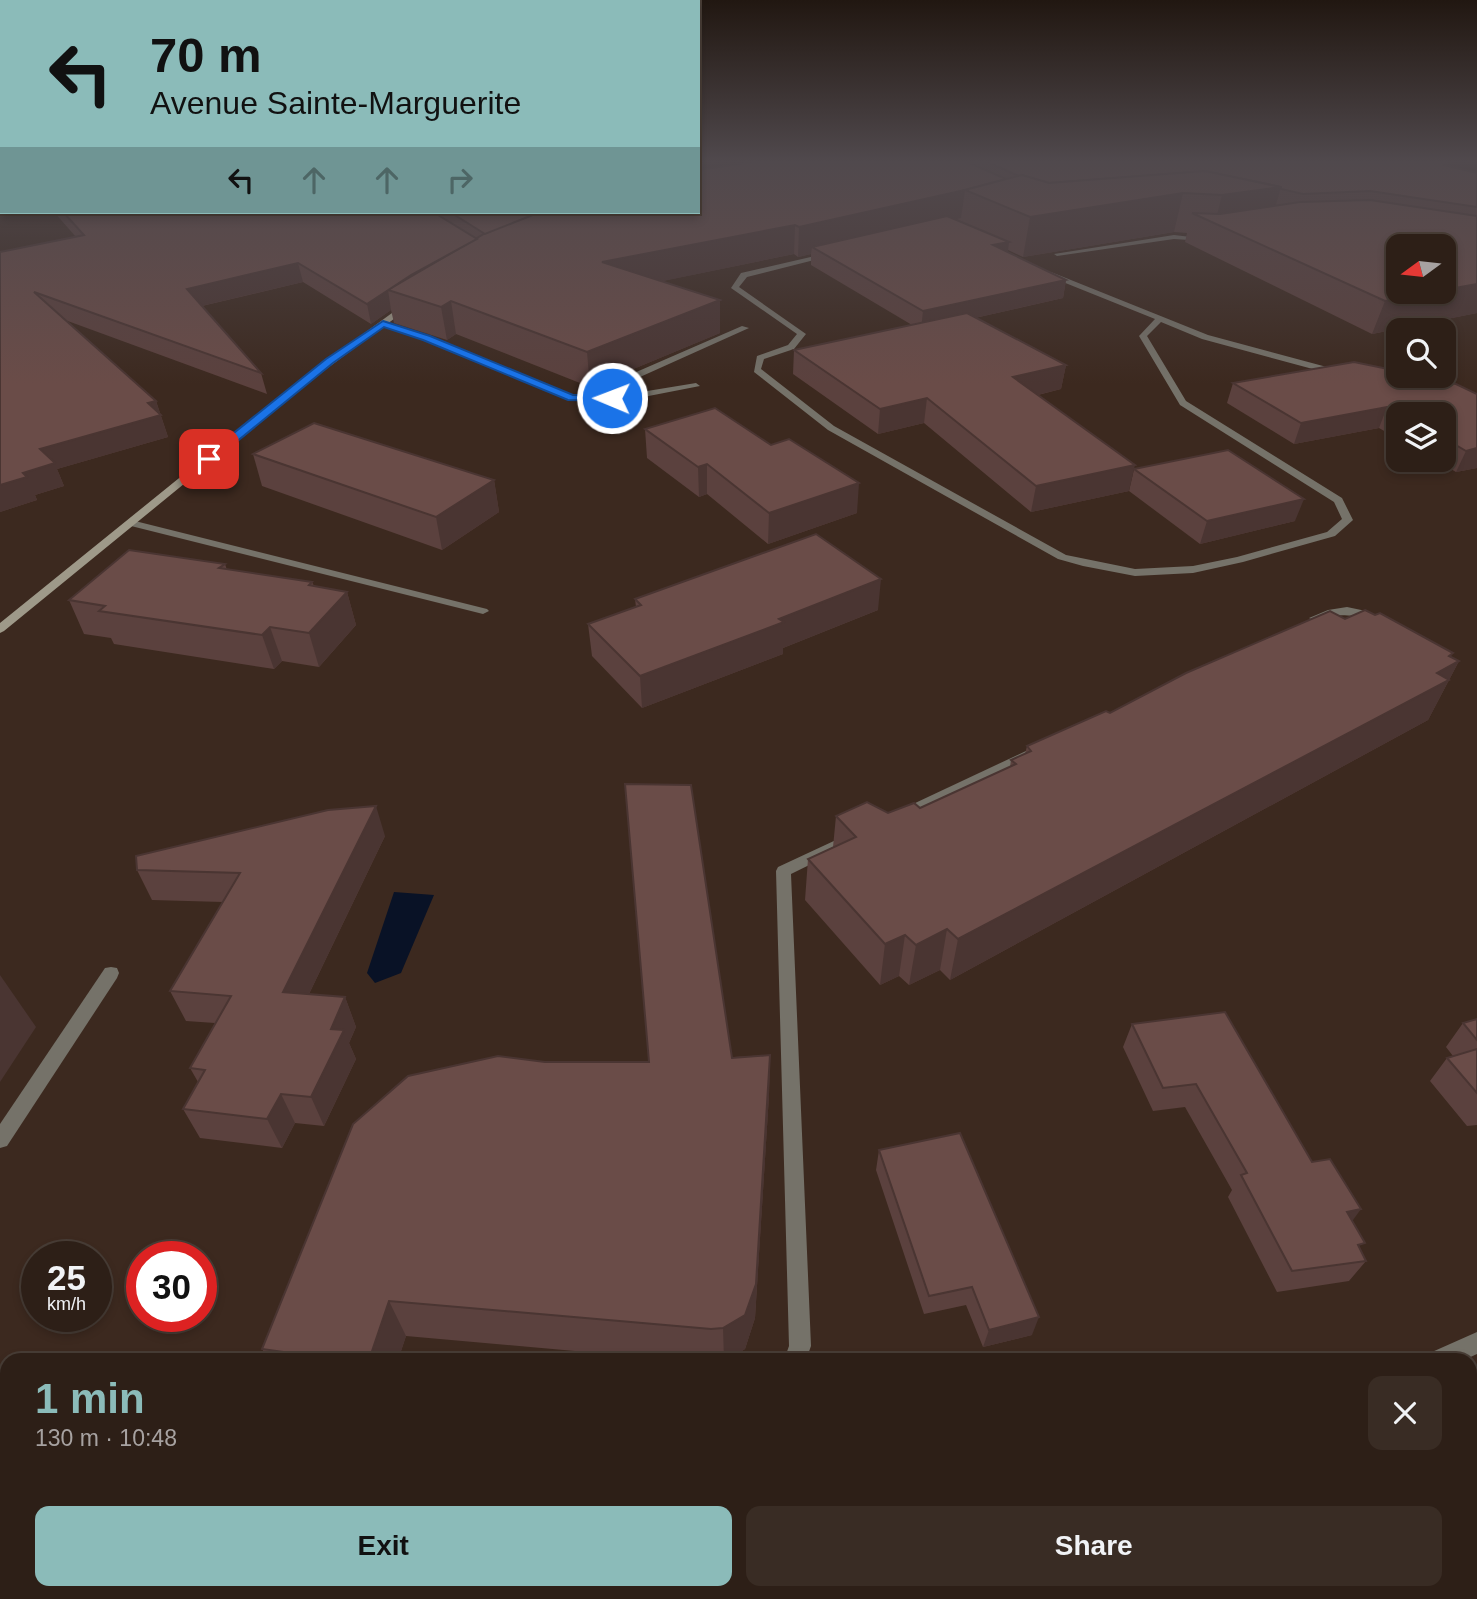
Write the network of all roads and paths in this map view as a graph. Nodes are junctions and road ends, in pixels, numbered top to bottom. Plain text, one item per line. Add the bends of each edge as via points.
1 (1212, 239) edge
2 (838, 253) edge
3 (1057, 254) edge
4 (1046, 271) edge
5 (419, 298) edge
6 (1157, 320) junction
7 (383, 324) junction
8 (745, 328) dead end
9 (1339, 373) edge
10 (696, 386) dead end
11 (634, 396) junction
12 (131, 523) junction
13 (483, 611) dead end
14 (1301, 625) edge
15 (1394, 628) edge
16 (0, 629) edge
17 (1048, 745) edge
18 (111, 973) dead end
19 (0, 1140) edge
20 (1477, 1343) edge
21 (798, 1353) edge
22 (1455, 1353) edge

1 - 3 street via 1174,237
2 - 6 street via 744,275 735,288 802,334 791,347 760,358 757,370 831,428 1062,557 1145,573 1199,569 1331,534 1348,520 1338,500 1183,403 1143,336
4 - 6 street
5 - 7 street
6 - 9 street
7 - 11 street via 572,398
7 - 12 street via 314,373
8 - 11 street via 637,375 630,383
10 - 11 street
12 - 13 street
12 - 16 street
14 - 15 street via 1326,613 1357,609
17 - 21 street via 783,870
18 - 19 street
20 - 22 street

